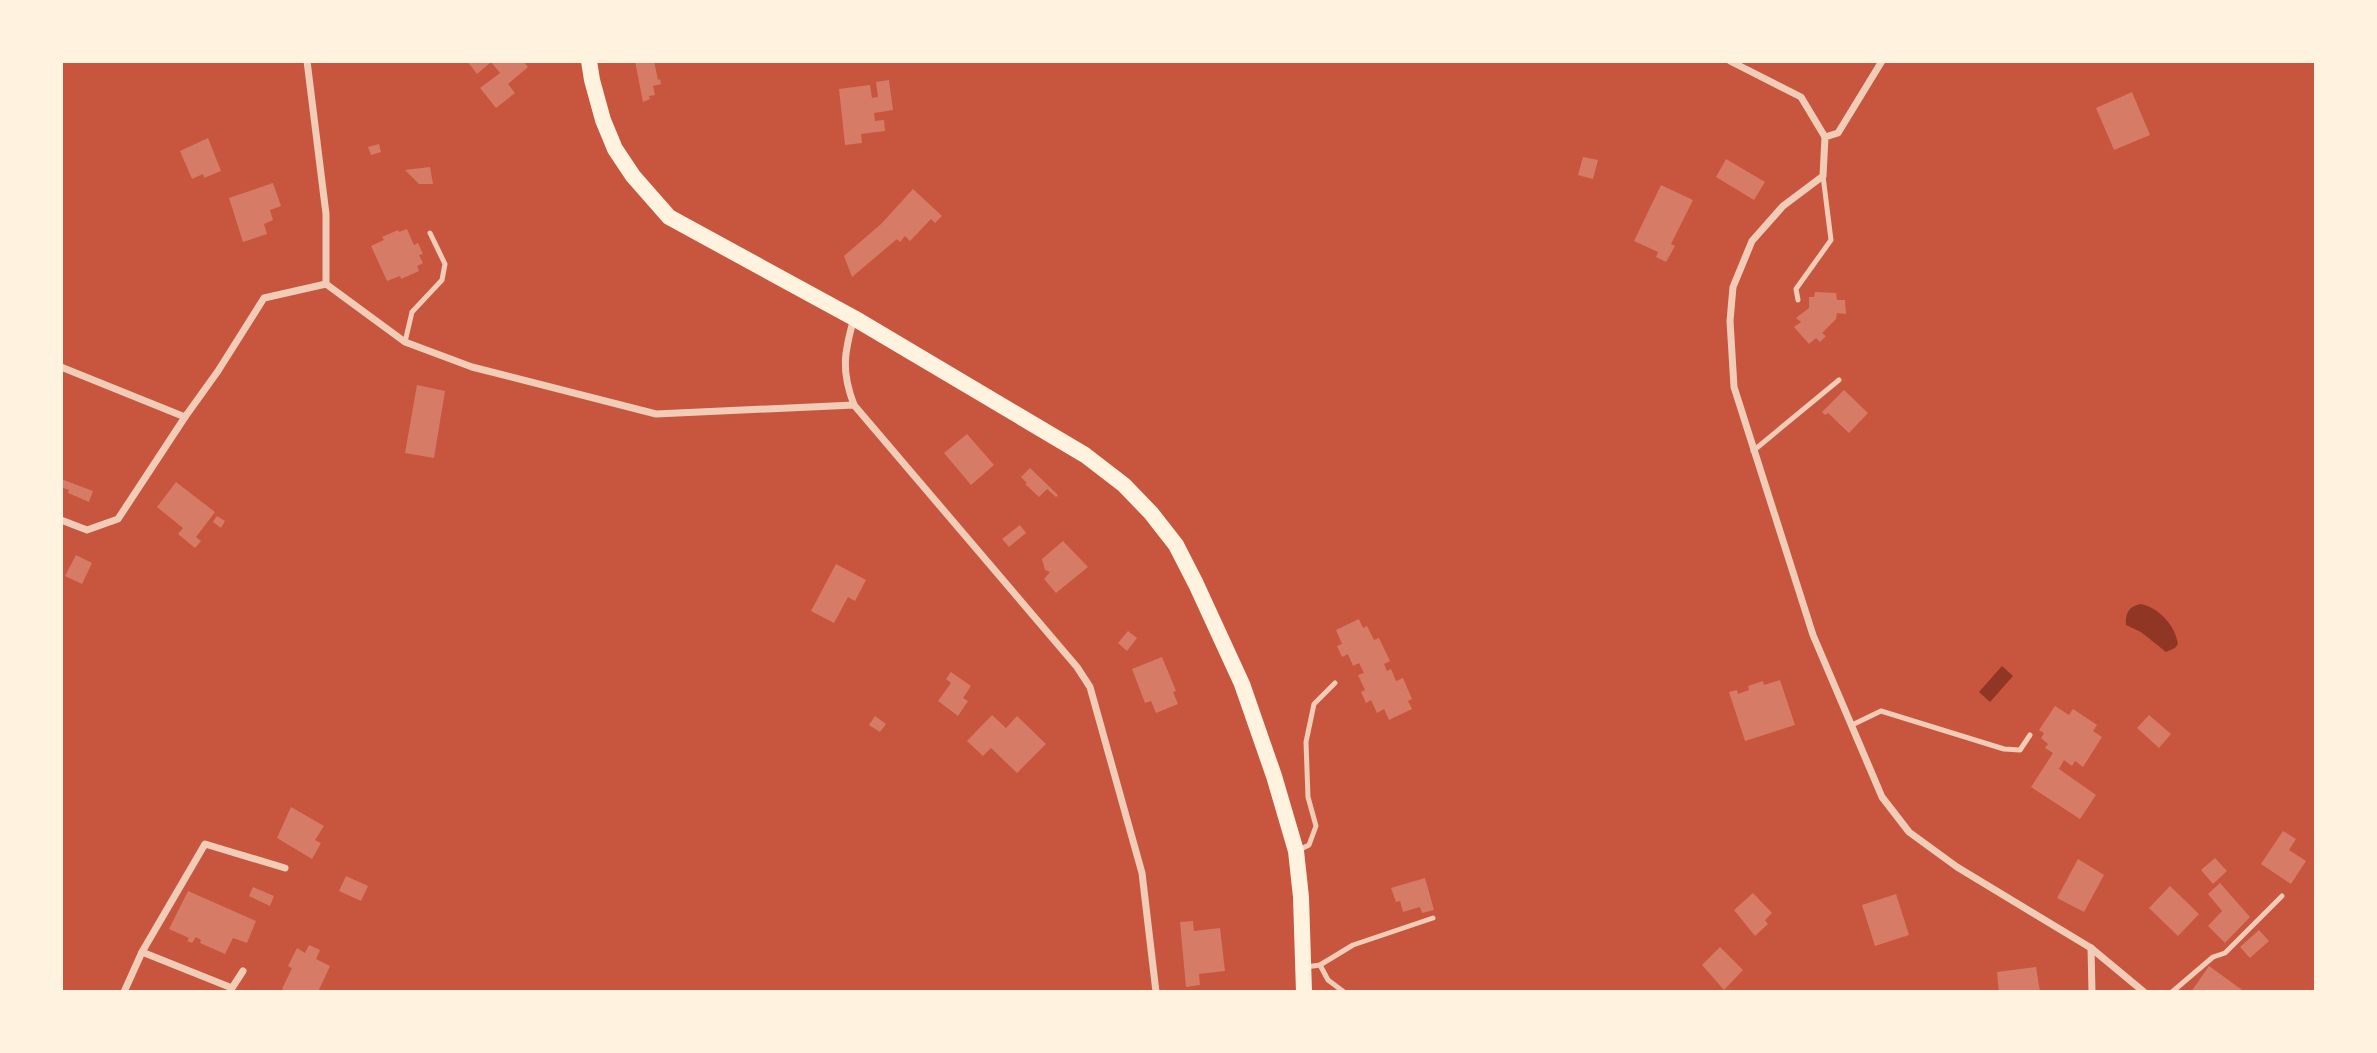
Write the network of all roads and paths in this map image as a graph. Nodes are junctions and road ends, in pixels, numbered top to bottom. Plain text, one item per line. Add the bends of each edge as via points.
1 (307, 61) edge
2 (589, 61) edge
3 (1730, 61) edge
4 (1882, 61) edge
5 (1825, 137) junction
6 (1823, 176) junction
7 (430, 233) dead end
8 (326, 284) junction
9 (1798, 300) dead end
10 (854, 318) junction
11 (405, 342) junction
12 (61, 367) edge
13 (1839, 380) dead end
14 (854, 405) junction
15 (185, 417) junction
16 (1753, 451) junction
17 (61, 520) edge
18 (1335, 683) dead end
19 (1852, 725) junction
20 (2030, 735) dead end
21 (1296, 851) junction
22 (285, 868) dead end
23 (2282, 897) dead end
24 (1433, 918) dead end
25 (2091, 948) junction
26 (142, 952) junction
27 (1320, 965) junction
28 (1303, 967) junction
29 (243, 971) dead end
30 (124, 992) edge
31 (1156, 992) edge
32 (1304, 992) edge
33 (1344, 992) edge
34 (2092, 992) edge
35 (2144, 992) edge
36 (2172, 992) edge

1 - 8 street via 326,214
2 - 10 main road via 615,149 668,217
3 - 5 street via 1801,97
4 - 5 street via 1838,133
5 - 6 street
6 - 9 lane via 1831,240 1796,289
6 - 16 street via 1783,206 1752,241 1732,287 1734,387
7 - 11 lane via 445,264 442,280 412,312
8 - 11 street
8 - 15 street via 264,298
10 - 14 street via 844,365
10 - 21 main road via 1085,455 1152,513 1176,545 1242,684
11 - 14 street via 472,367 656,414
12 - 15 street
13 - 16 lane
14 - 31 street via 1090,687 1142,873
15 - 17 street via 118,519 87,530
16 - 19 street via 1813,635
18 - 21 lane via 1314,704 1306,742 1308,797 1316,826 1309,845
19 - 20 lane via 1881,711 2004,749 2020,750
19 - 25 street via 1882,797 1909,832 1957,867
21 - 28 main road
22 - 26 street via 205,844
23 - 36 lane via 2225,953 2213,957
24 - 27 lane via 1353,945
25 - 34 street
25 - 35 street
26 - 29 street via 232,988
26 - 30 street
27 - 28 lane
27 - 33 lane via 1328,981
28 - 32 main road

